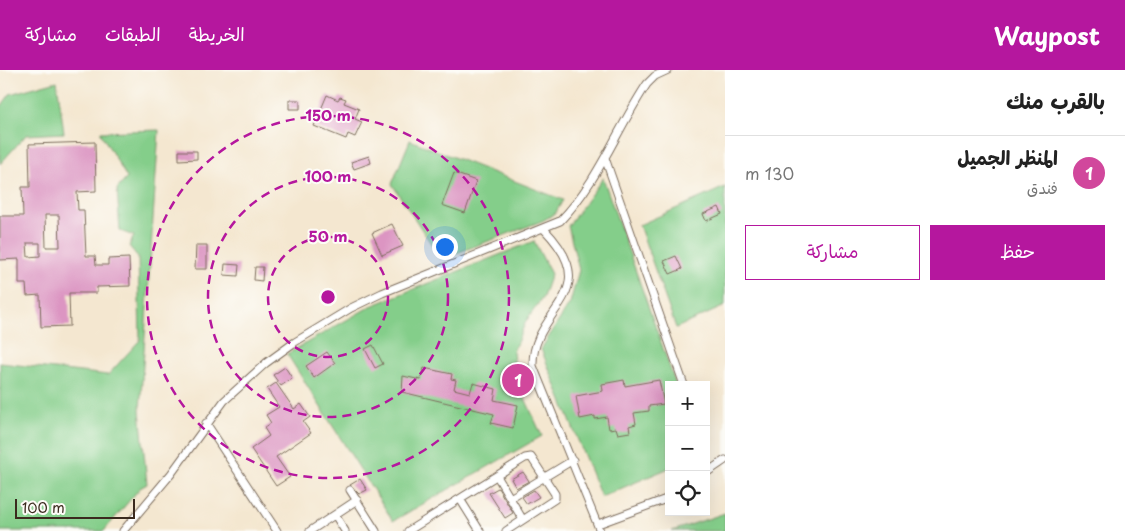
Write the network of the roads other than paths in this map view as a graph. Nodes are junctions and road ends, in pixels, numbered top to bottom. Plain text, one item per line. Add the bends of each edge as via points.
1 (666, 70) edge
2 (604, 158) junction
3 (544, 229) junction
4 (683, 381) edge
5 (206, 423) junction
6 (573, 460) junction
7 (725, 460) edge
8 (709, 471) edge
9 (497, 476) junction
10 (544, 477) junction
11 (350, 490) dead end
12 (510, 498) junction
13 (460, 499) junction
14 (357, 500) junction
15 (665, 500) edge
16 (334, 515) junction
17 (523, 520) junction
18 (599, 528) edge
19 (123, 531) edge
20 (277, 531) edge
21 (310, 531) edge
22 (345, 531) edge
23 (376, 531) edge
24 (408, 531) edge
25 (480, 531) edge
26 (506, 531) edge

1 - 2 street via 647,84
2 - 3 street via 571,210 560,221
2 - 4 street
3 - 5 street via 351,308 266,363 237,387
3 - 6 street via 560,246 569,273 569,285 539,336 534,366
5 - 19 street via 171,474
5 - 20 street
6 - 10 street
6 - 18 street
7 - 8 street
9 - 10 street via 528,457 533,459
9 - 12 street
9 - 13 street
10 - 12 street
10 - 17 street via 555,499
11 - 14 street
12 - 17 street
13 - 24 street
13 - 25 street
14 - 16 street
14 - 23 street
15 - 18 street
16 - 21 street
16 - 22 street
17 - 26 street

